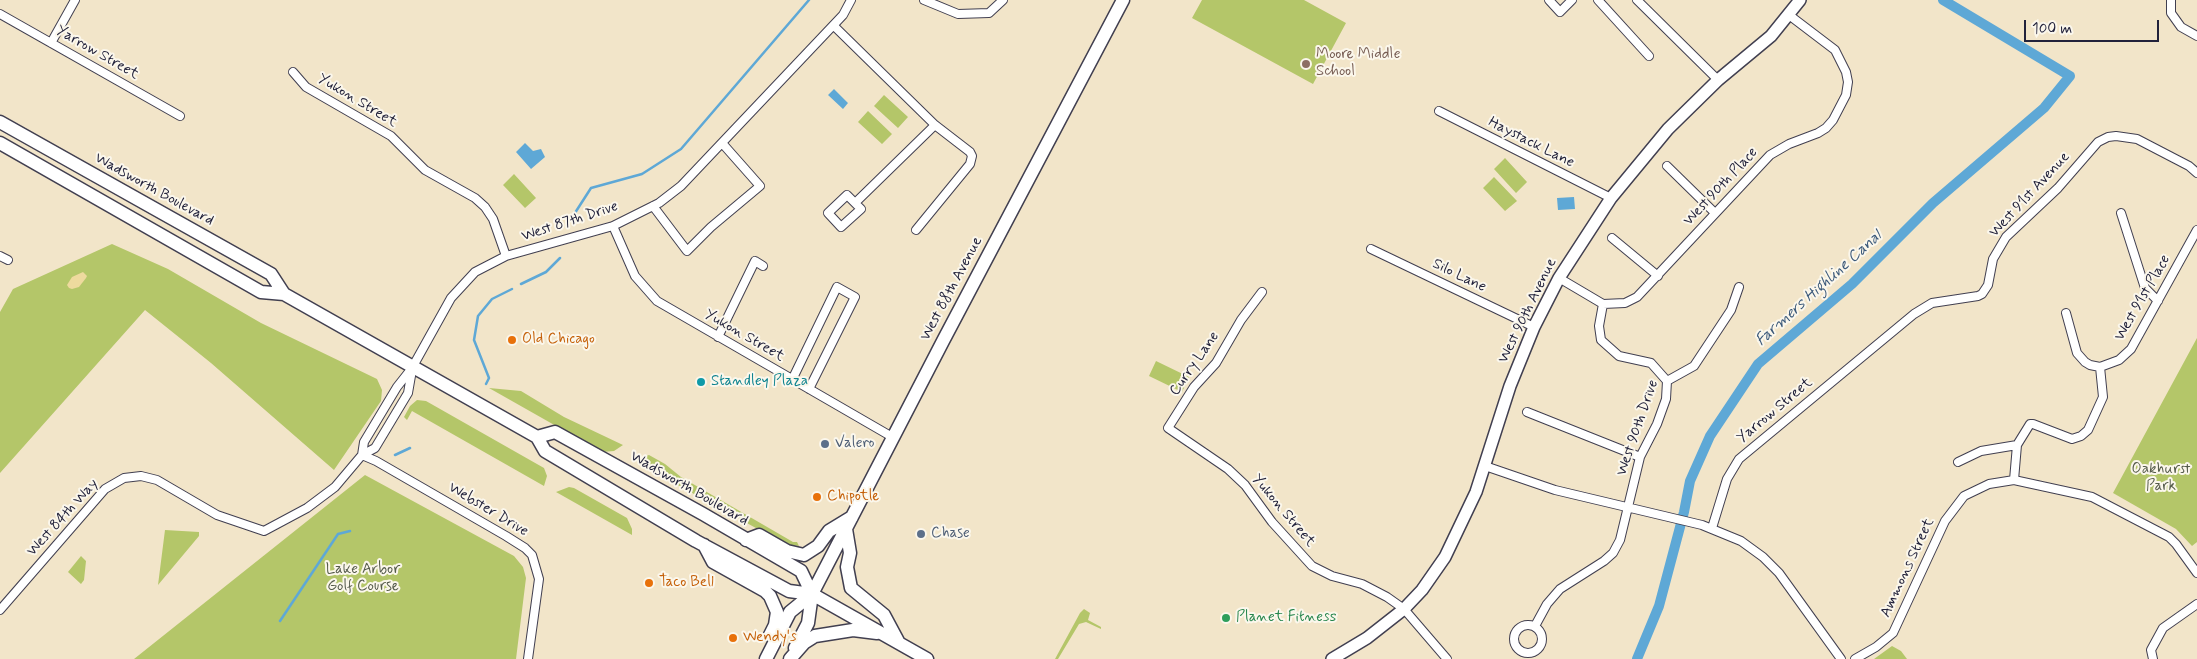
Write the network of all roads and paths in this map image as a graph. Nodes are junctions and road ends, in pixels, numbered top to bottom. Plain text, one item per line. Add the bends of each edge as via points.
1 (75, 0) edge
2 (851, 0) edge
3 (924, 0) edge
4 (1004, 0) edge
5 (1124, 0) edge
6 (1549, 0) edge
7 (1572, 0) edge
8 (1598, 0) edge
9 (1638, 0) edge
10 (1800, 0) edge
11 (2171, 0) edge
12 (0, 14) edge
13 (1789, 15) junction
14 (834, 26) junction
15 (2197, 36) edge
16 (51, 43) junction
17 (1649, 56) dead end
18 (293, 72) dead end
19 (1718, 80) junction
20 (1439, 111) dead end
21 (180, 116) dead end
22 (0, 122) edge
23 (935, 125) junction
24 (0, 143) edge
25 (722, 143) junction
26 (1667, 166) dead end
27 (2197, 173) edge
28 (1610, 198) junction
29 (855, 204) dead end
30 (653, 206) junction
31 (1715, 212) junction
32 (2121, 213) dead end
33 (613, 226) junction
34 (916, 230) dead end
35 (2197, 230) edge
36 (1612, 238) dead end
37 (1371, 248) dead end
38 (0, 256) edge
39 (506, 256) junction
40 (8, 260) dead end
41 (763, 266) dead end
42 (1658, 276) junction
43 (1559, 278) junction
44 (1739, 287) dead end
45 (1262, 292) dead end
46 (284, 294) junction
47 (2158, 301) junction
48 (1603, 304) junction
49 (2066, 313) dead end
50 (1534, 328) junction
51 (1887, 336) joint
52 (718, 337) junction
53 (2100, 367) junction
54 (412, 368) junction
55 (792, 380) junction
56 (1667, 381) junction
57 (808, 389) junction
58 (1527, 412) dead end
59 (1168, 428) joint
60 (537, 437) junction
61 (894, 438) junction
62 (2017, 444) junction
63 (362, 456) junction
64 (1640, 457) junction
65 (1958, 462) dead end
66 (1486, 466) junction
67 (2014, 480) junction
68 (1628, 507) junction
69 (852, 516) junction
70 (846, 528) junction
71 (1712, 528) junction
72 (746, 540) junction
73 (704, 546) junction
74 (2197, 573) edge
75 (812, 594) junction
76 (2197, 604) edge
77 (1404, 609) junction
78 (0, 610) edge
79 (1534, 626) dead end
80 (882, 633) junction
81 (899, 643) junction
82 (528, 659) edge
83 (766, 659) edge
84 (789, 659) edge
85 (927, 659) edge
86 (1332, 659) edge
87 (1447, 659) edge
88 (1841, 659) edge
89 (1855, 659) edge
90 (2153, 659) edge

1 - 16 street
2 - 14 street, West 87th Drive via 844,16
3 - 4 street via 958,14 989,14
5 - 61 main road, West 88th Avenue via 942,341
6 - 7 street via 1560,12
8 - 17 street
9 - 19 street
10 - 13 street, West 90th Avenue
11 - 15 street via 2171,13 2181,28
12 - 16 street, Yarrow Street
13 - 19 street, West 90th Avenue via 1765,41
13 - 31 street, West 90th Place via 1834,50 1846,72 1846,95 1826,128 1770,155
14 - 23 street
14 - 25 street, West 87th Drive
16 - 21 street, Yarrow Street
18 - 39 street, Yukon Street via 306,86 391,136 425,170 475,198 493,219
19 - 28 street, West 90th Avenue via 1668,129
20 - 28 street, Haystack Lane
22 - 46 main road, Wadsworth Boulevard via 271,274
23 - 29 street
23 - 34 street via 970,152 971,160
24 - 46 main road, Wadsworth Boulevard via 261,292
25 - 30 street, West 87th Drive via 681,186
25 - 30 street via 760,186 687,252
26 - 31 street
27 - 51 street, West 91st Avenue via 2137,139 2116,136 2098,142 2058,188 2006,237 1993,259 1988,285 1982,294 1932,303
28 - 43 street, West 90th Avenue
30 - 33 street, West 87th Drive
31 - 42 street, West 90th Place
32 - 47 street via 2145,288
33 - 39 street, West 87th Drive
33 - 52 street, Yukon Street via 634,276 657,302
35 - 47 street, West 91st Place
36 - 42 street
37 - 50 street, Silo Lane
38 - 40 street
39 - 54 street, West 87th Drive via 475,272 451,298
41 - 52 street via 755,260
42 - 48 street, West 90th Place via 1637,297 1625,303
43 - 48 street
43 - 50 street, West 90th Avenue
44 - 56 street, West 90th Drive via 1731,310 1694,366
45 - 59 street, Curry Lane via 1216,363 1194,387
46 - 54 main road, Wadsworth Boulevard
47 - 53 street, West 91st Place via 2132,349 2119,360
48 - 56 street via 1599,326 1601,340 1619,356 1651,363
49 - 53 street via 2077,353 2090,365
50 - 66 street, West 90th Avenue via 1510,386
51 - 71 street, Yarrow Street via 1739,459 1727,479
52 - 55 street, Yukon Street
53 - 62 street via 2103,397 2085,433 2072,438 2033,424 2026,427
54 - 60 main road, Wadsworth Boulevard
54 - 63 street, West 84th Way via 364,442
54 - 63 street, West 84th Way via 408,393 393,420 375,448
55 - 57 street, Yukon Street
55 - 57 street via 837,288 855,297
56 - 64 street, West 90th Drive via 1666,399
57 - 61 street, Yukon Street
58 - 64 street
59 - 77 street, Yukon Street via 1228,469 1245,485 1272,522 1312,566 1332,576 1362,584
60 - 72 main road, Wadsworth Boulevard via 555,432
60 - 73 main road, Wadsworth Boulevard via 545,451
61 - 69 main road, West 88th Avenue
62 - 65 street via 1981,451
62 - 67 street
63 - 78 street, West 84th Way via 335,487 307,508 264,531 217,515 157,480 142,476 124,478 105,489
63 - 82 street, Webster Drive via 506,536 532,556 539,579
64 - 68 street, West 90th Drive
66 - 68 street via 1555,490
66 - 77 street, West 90th Avenue via 1445,557
67 - 74 street, Ammons Street via 2092,497 2169,537
67 - 89 street, Ammons Street via 1988,484 1964,496 1945,521 1893,633
68 - 71 street
68 - 79 street, West 90th Drive via 1620,540 1613,553 1560,589
69 - 70 main road, West 88th Avenue
69 - 72 main road via 829,531 818,546 804,555 786,551 759,535
70 - 75 main road, West 88th Avenue
70 - 81 main road via 850,553 847,567 852,588 884,616
71 - 88 street via 1741,541 1772,566
72 - 75 main road, Wadsworth Boulevard via 800,571
73 - 75 main road, Wadsworth Boulevard via 789,591
73 - 83 main road via 713,562 770,596 777,612 775,625 765,644
75 - 80 main road, Wadsworth Boulevard
75 - 83 main road, West 88th Avenue via 790,612
75 - 84 main road, West 88th Avenue via 808,623
76 - 90 street via 2163,628 2148,650
77 - 86 street, West 90th Avenue via 1367,638
77 - 87 street, Yukon Street
80 - 81 main road, Wadsworth Boulevard
80 - 84 main road via 853,630 820,634
81 - 85 main road, Wadsworth Boulevard

